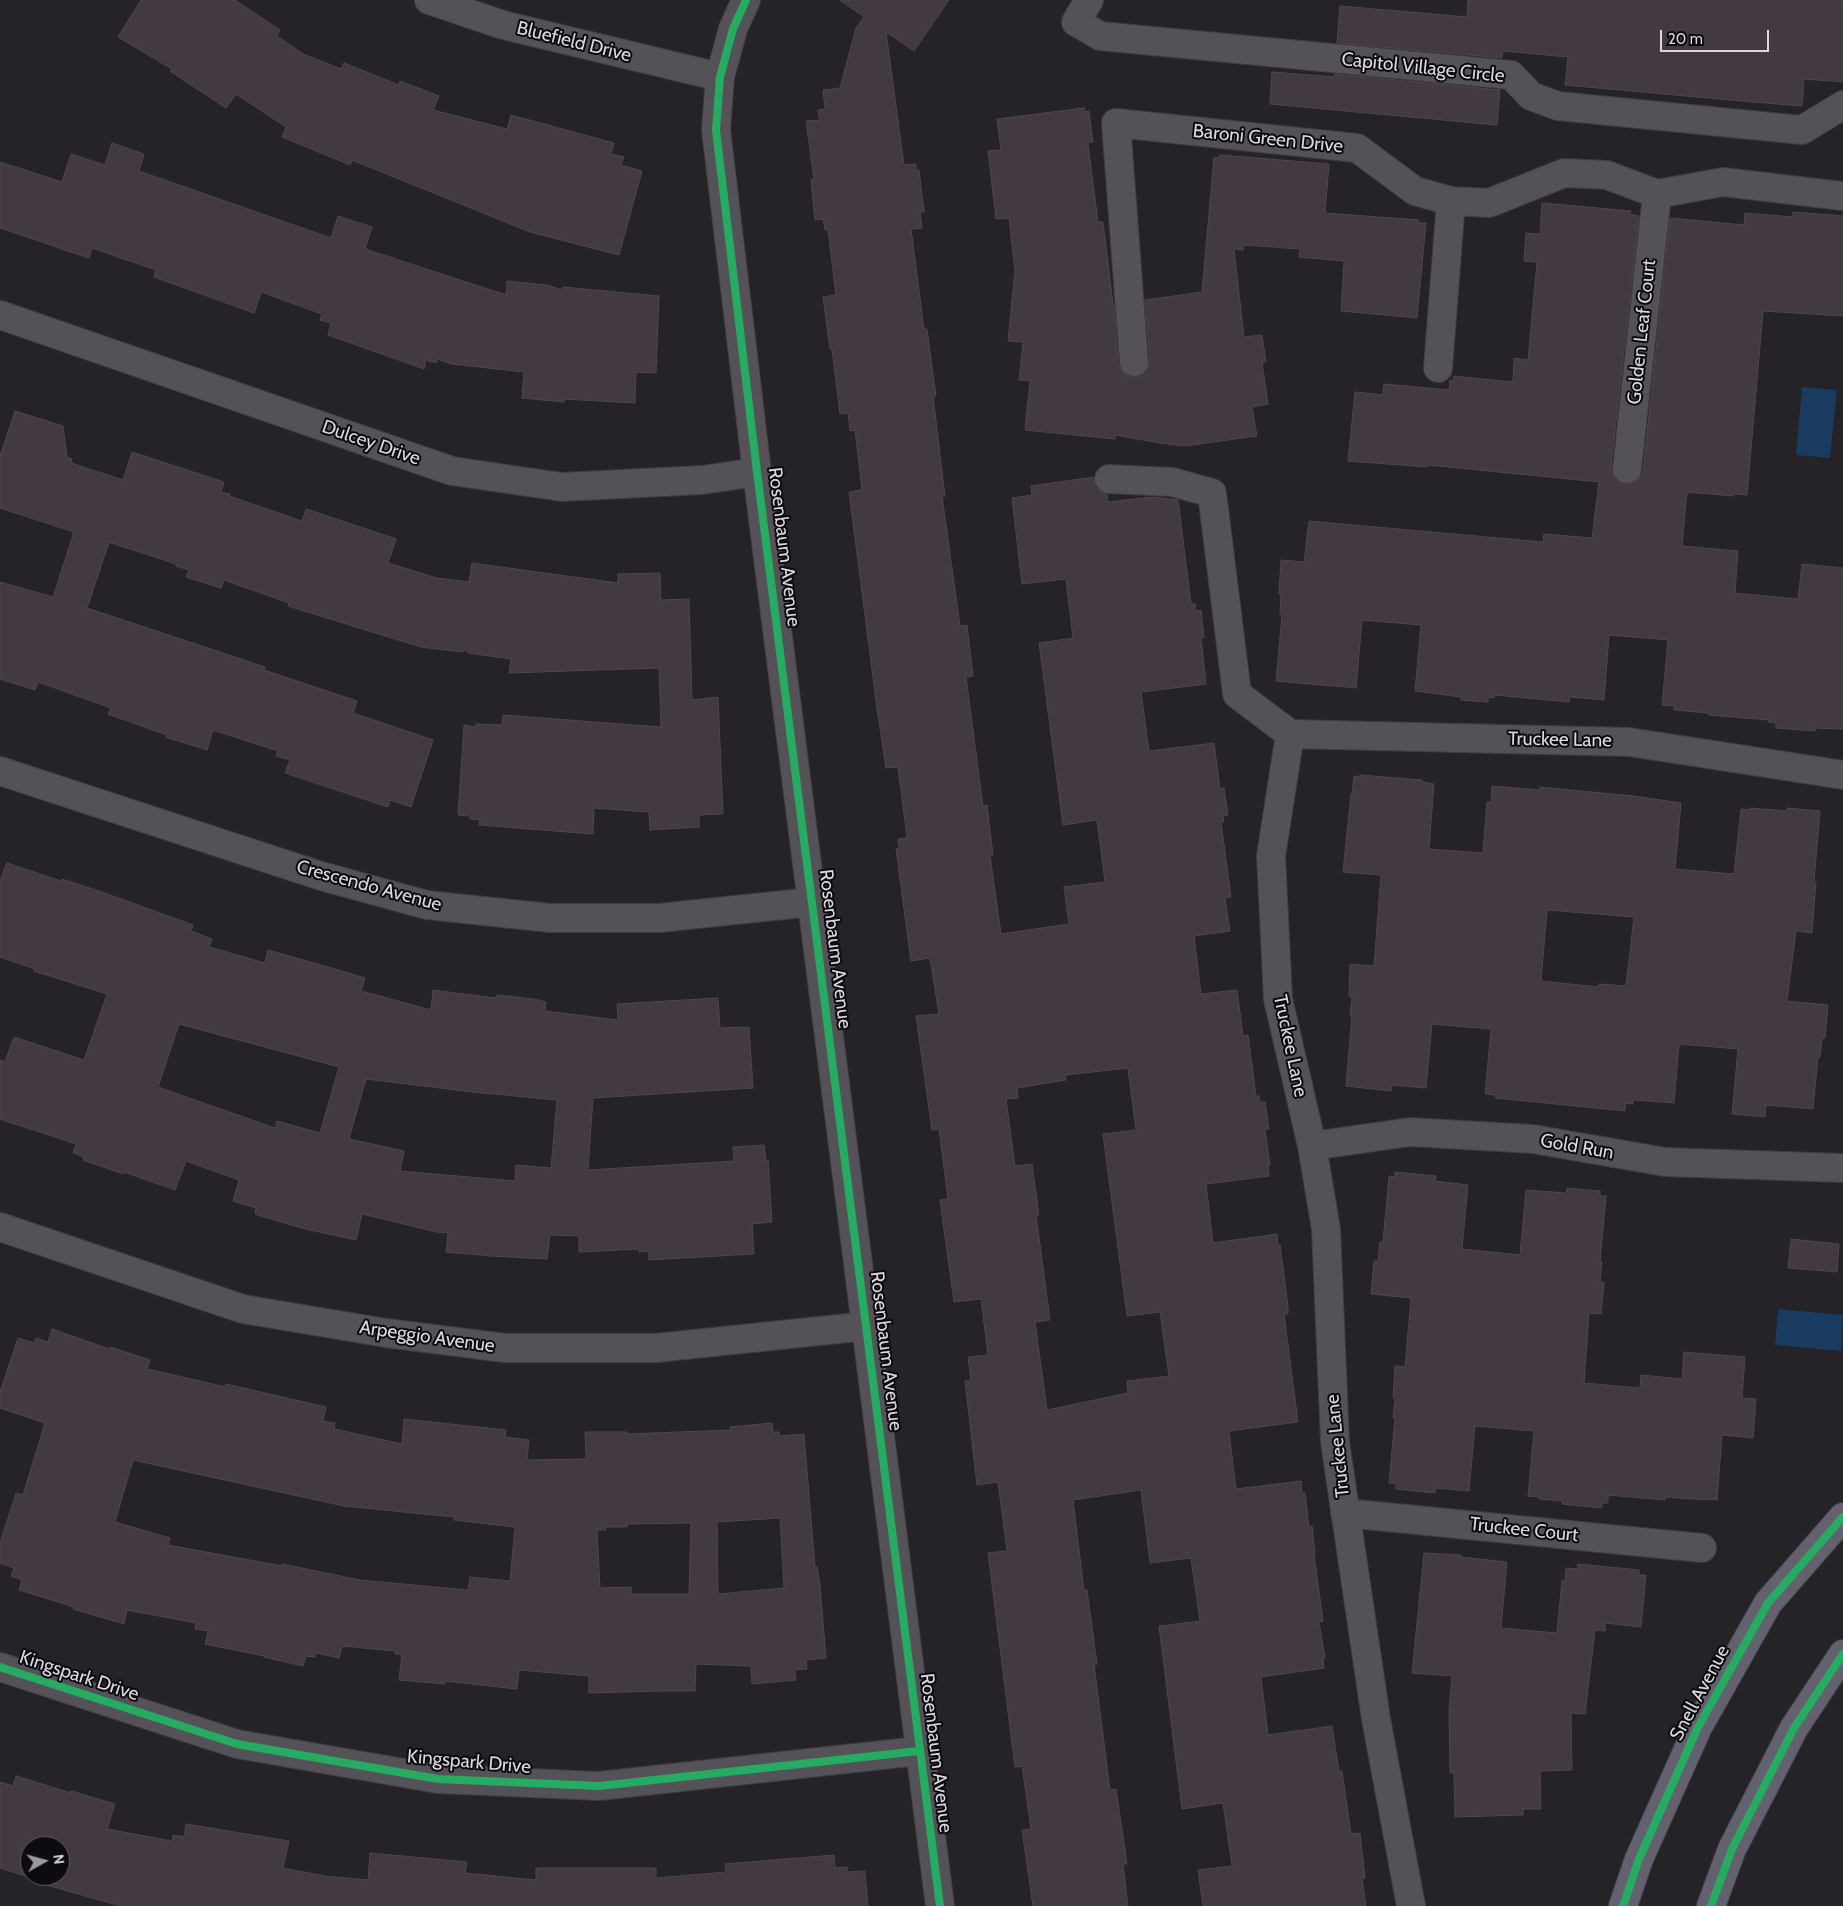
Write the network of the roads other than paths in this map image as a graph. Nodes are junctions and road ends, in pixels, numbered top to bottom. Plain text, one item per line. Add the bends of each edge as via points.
1 (429, 0) edge
2 (746, 0) edge
3 (1089, 0) edge
4 (720, 77) junction
5 (1843, 105) edge
6 (1657, 194) junction
7 (1843, 196) edge
8 (1452, 201) junction
9 (0, 315) edge
10 (1134, 362) dead end
11 (1438, 368) dead end
12 (1627, 469) dead end
13 (758, 472) junction
14 (1109, 479) dead end
15 (1290, 734) junction
16 (0, 771) edge
17 (1843, 775) edge
18 (812, 902) junction
19 (1312, 1146) junction
20 (1843, 1168) edge
21 (0, 1227) edge
22 (867, 1326) junction
23 (1345, 1513) junction
24 (1843, 1517) edge
25 (1702, 1548) dead end
26 (1843, 1654) edge
27 (0, 1667) edge
28 (919, 1750) junction
29 (940, 1906) edge
30 (1412, 1906) edge
31 (1623, 1906) edge
32 (1711, 1906) edge

1 - 4 street, Bluefield Drive via 503,25
2 - 4 street, Rosenbaum Avenue via 733,29
3 - 5 street, Capitol Village Circle via 1076,22 1100,36 1511,76 1530,96 1558,106 1802,130
4 - 13 street, Rosenbaum Avenue via 716,130
6 - 7 street via 1723,182
6 - 8 street, Baroni Green Drive via 1607,175 1564,173 1489,203
6 - 12 street, Golden Leaf Court
8 - 10 street, Baroni Green Drive via 1415,191 1357,148 1116,123
8 - 11 street
9 - 13 street, Dulcey Drive via 452,471 562,488 702,480
13 - 18 street, Rosenbaum Avenue
14 - 15 street via 1172,482 1212,493 1237,694
15 - 17 street, Truckee Lane via 1629,742
15 - 19 street, Truckee Lane via 1271,856 1278,999
16 - 18 street, Crescendo Avenue via 321,876 427,905 550,918 659,918
18 - 22 street, Rosenbaum Avenue
19 - 20 street, Gold Run via 1410,1132 1533,1139 1664,1162
19 - 23 street, Truckee Lane via 1326,1229 1335,1442
21 - 22 street, Arpeggio Avenue via 242,1309 386,1333 505,1348 656,1348
22 - 28 street, Rosenbaum Avenue
23 - 25 street, Truckee Court
23 - 30 street, Truckee Lane via 1376,1719
24 - 31 main road, Snell Avenue via 1768,1603 1702,1719 1639,1859
26 - 32 main road via 1794,1728 1732,1849
27 - 28 street, Kingspark Drive via 237,1744 438,1779 600,1786
28 - 29 street, Rosenbaum Avenue

